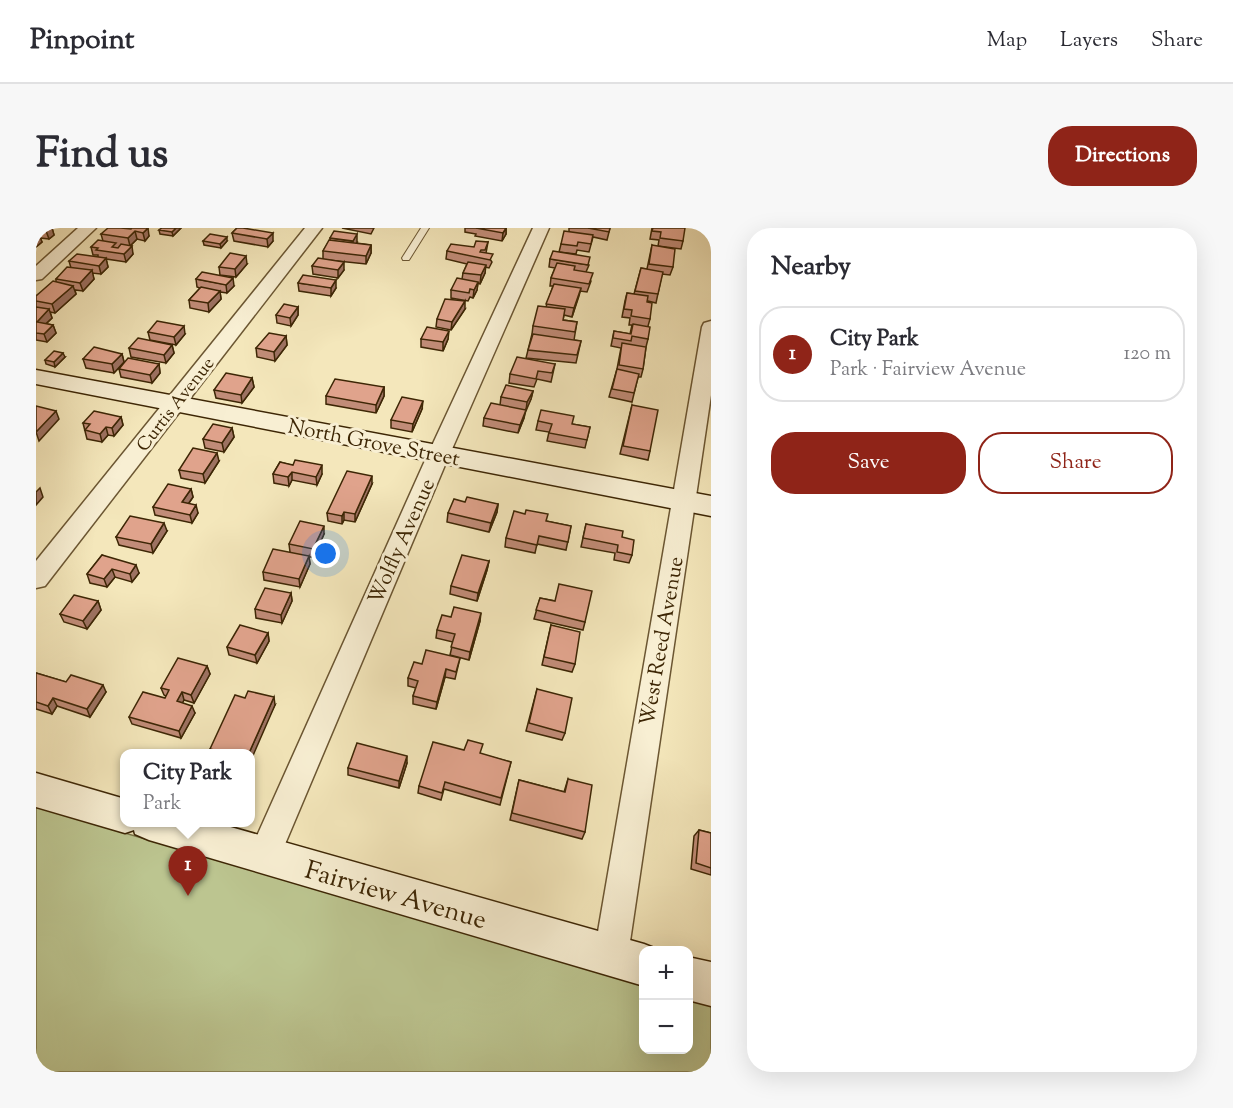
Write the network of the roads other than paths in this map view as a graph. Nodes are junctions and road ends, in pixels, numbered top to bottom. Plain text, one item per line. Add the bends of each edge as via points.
1 (88, 228) edge
2 (314, 228) edge
3 (425, 228) edge
4 (541, 228) edge
5 (406, 258) dead end
6 (36, 275) edge
7 (711, 327) edge
8 (36, 377) edge
9 (175, 403) junction
10 (439, 454) junction
11 (698, 504) edge
12 (36, 579) edge
13 (36, 790) edge
14 (120, 815) edge
15 (166, 827) edge
16 (264, 855) junction
17 (627, 960) edge
18 (693, 979) edge
19 (711, 984) edge

1 - 6 street
2 - 9 street, Curtis Avenue
3 - 5 lane
4 - 10 street, Wolfly Avenue
7 - 11 street, West Reed Avenue
8 - 9 street, North Grove Street
9 - 10 street, North Grove Street
9 - 12 street, Curtis Avenue
10 - 11 street, North Grove Street
10 - 16 street, Wolfly Avenue
11 - 17 street, West Reed Avenue via 627,844
13 - 14 street
15 - 16 street, Fairview Avenue
16 - 17 street, Fairview Avenue
18 - 19 street

